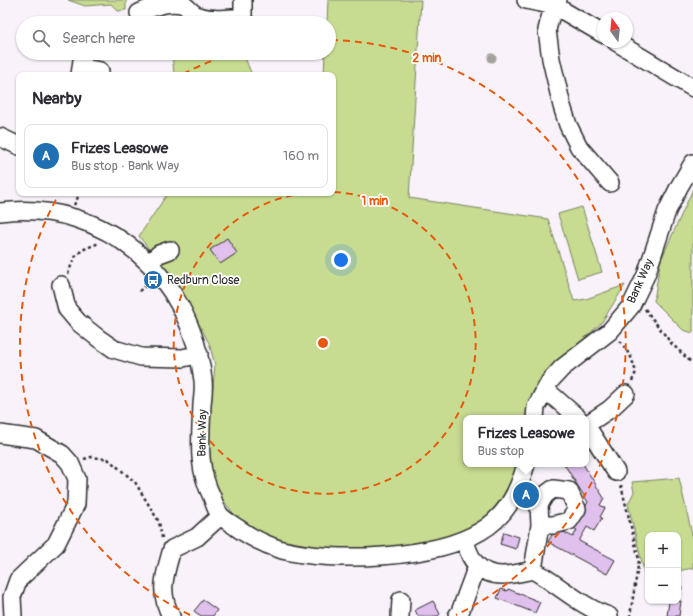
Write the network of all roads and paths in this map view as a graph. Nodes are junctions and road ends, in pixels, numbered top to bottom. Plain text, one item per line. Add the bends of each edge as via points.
1 (243, 0) edge
2 (526, 0) edge
3 (556, 3) edge
4 (139, 13) dead end
5 (200, 16) edge
6 (244, 16) edge
7 (597, 30) edge
8 (626, 48) edge
9 (82, 65) edge
10 (100, 71) dead end
11 (693, 88) edge
12 (0, 137) edge
13 (16, 145) edge
14 (693, 163) edge
15 (610, 183) dead end
16 (0, 212) edge
17 (103, 242) dead end
18 (170, 250) dead end
19 (149, 262) junction
20 (150, 284) dead end
21 (61, 285) joint
22 (139, 291) dead end
23 (636, 296) junction
24 (610, 331) junction
25 (199, 354) junction
26 (693, 361) edge
27 (546, 390) junction
28 (626, 394) joint
29 (535, 415) edge
30 (575, 415) edge
31 (589, 423) edge
32 (589, 430) edge
33 (0, 434) edge
34 (70, 464) junction
35 (525, 467) edge
36 (616, 472) joint
37 (220, 516) junction
38 (540, 525) dead end
39 (464, 540) junction
40 (168, 545) junction
41 (477, 566) junction
42 (533, 570) junction
43 (461, 615) edge
44 (13, 616) edge
45 (170, 616) edge
46 (609, 616) edge
47 (630, 616) edge

1 - 6 street
2 - 3 street
3 - 7 street
3 - 15 street via 547,30 562,106 568,125 580,147
4 - 5 street via 173,2 185,6
8 - 11 street
9 - 10 street
12 - 13 street
14 - 23 street, Bank Way via 667,211 646,275
16 - 19 street, Bank Way via 13,210 74,217 112,234
17 - 21 path via 82,250 74,258
18 - 19 street
19 - 25 street, Bank Way via 162,276 190,324
20 - 22 path
21 - 25 street via 67,308 78,322 114,349 141,357 183,358
23 - 24 street, Bank Way
23 - 26 path via 671,343
24 - 27 street, Bank Way via 562,368 550,381
24 - 28 path via 631,357 636,372
25 - 37 street, Bank Way via 204,382 200,448 202,470
27 - 29 street, Bank Way via 536,407
27 - 30 street
28 - 31 street
32 - 36 street
33 - 34 street via 36,439 62,454
34 - 40 path via 91,457 108,460 135,482 159,522
34 - 44 street via 77,479 76,504 56,544 18,580 12,597
35 - 39 street via 512,501 494,522
36 - 47 path via 639,560
37 - 39 street via 258,540 281,550 306,554 343,557 397,554 433,549
37 - 40 street via 197,537
38 - 42 street
39 - 41 street
40 - 45 street via 163,595
41 - 42 street via 490,574 500,575
41 - 43 street
42 - 46 street via 582,602

